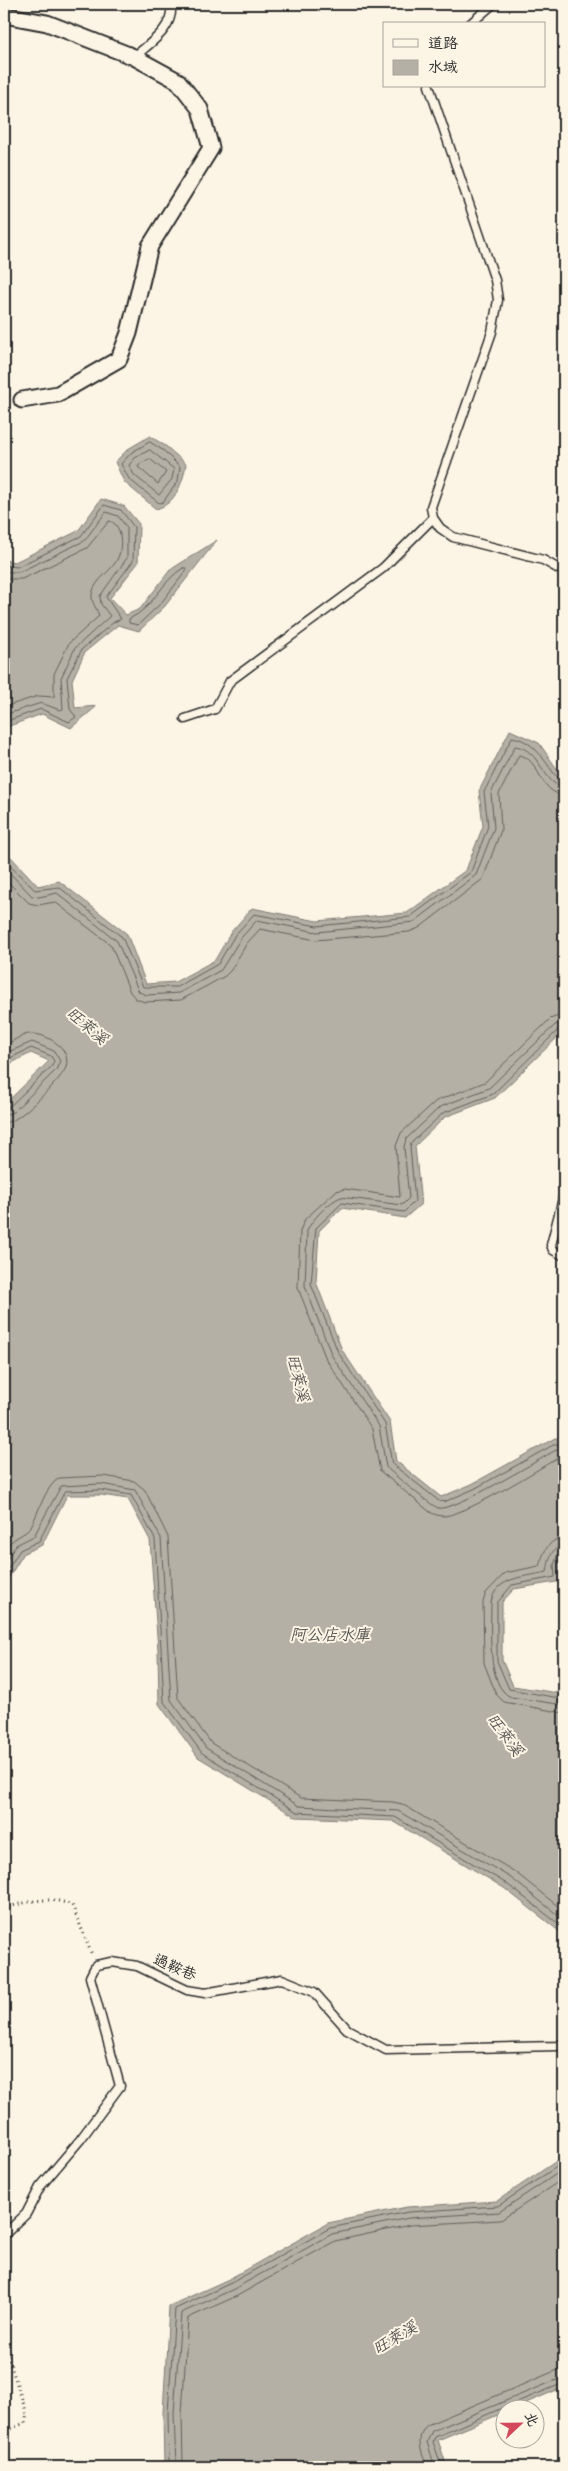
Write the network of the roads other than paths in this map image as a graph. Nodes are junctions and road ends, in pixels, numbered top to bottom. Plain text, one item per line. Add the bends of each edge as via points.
1 (171, 4) edge
2 (493, 4) edge
3 (4, 15) edge
4 (472, 22) edge
5 (134, 57) junction
6 (430, 88) edge
7 (22, 400) dead end
8 (433, 518) junction
9 (564, 572) edge
10 (185, 719) dead end
11 (564, 1194) edge
12 (564, 1256) edge
13 (564, 2042) edge
14 (4, 2235) edge

1 - 5 lane via 170,23
2 - 4 lane
3 - 5 street via 47,23
5 - 7 street via 178,81 200,109 211,148 150,246 130,333 119,359 58,394
6 - 8 lane via 495,280 498,300 492,332 431,508
8 - 9 lane via 453,537 543,560
8 - 10 lane via 383,568 230,681 215,709
11 - 12 lane via 551,1239 553,1250
13 - 14 lane, 過鞍巷 via 558,2046 386,2050 348,2029 314,1992 282,1979 205,1993 187,1990 137,1966 112,1962 96,1965 90,1978 120,2086 40,2187 26,2214

